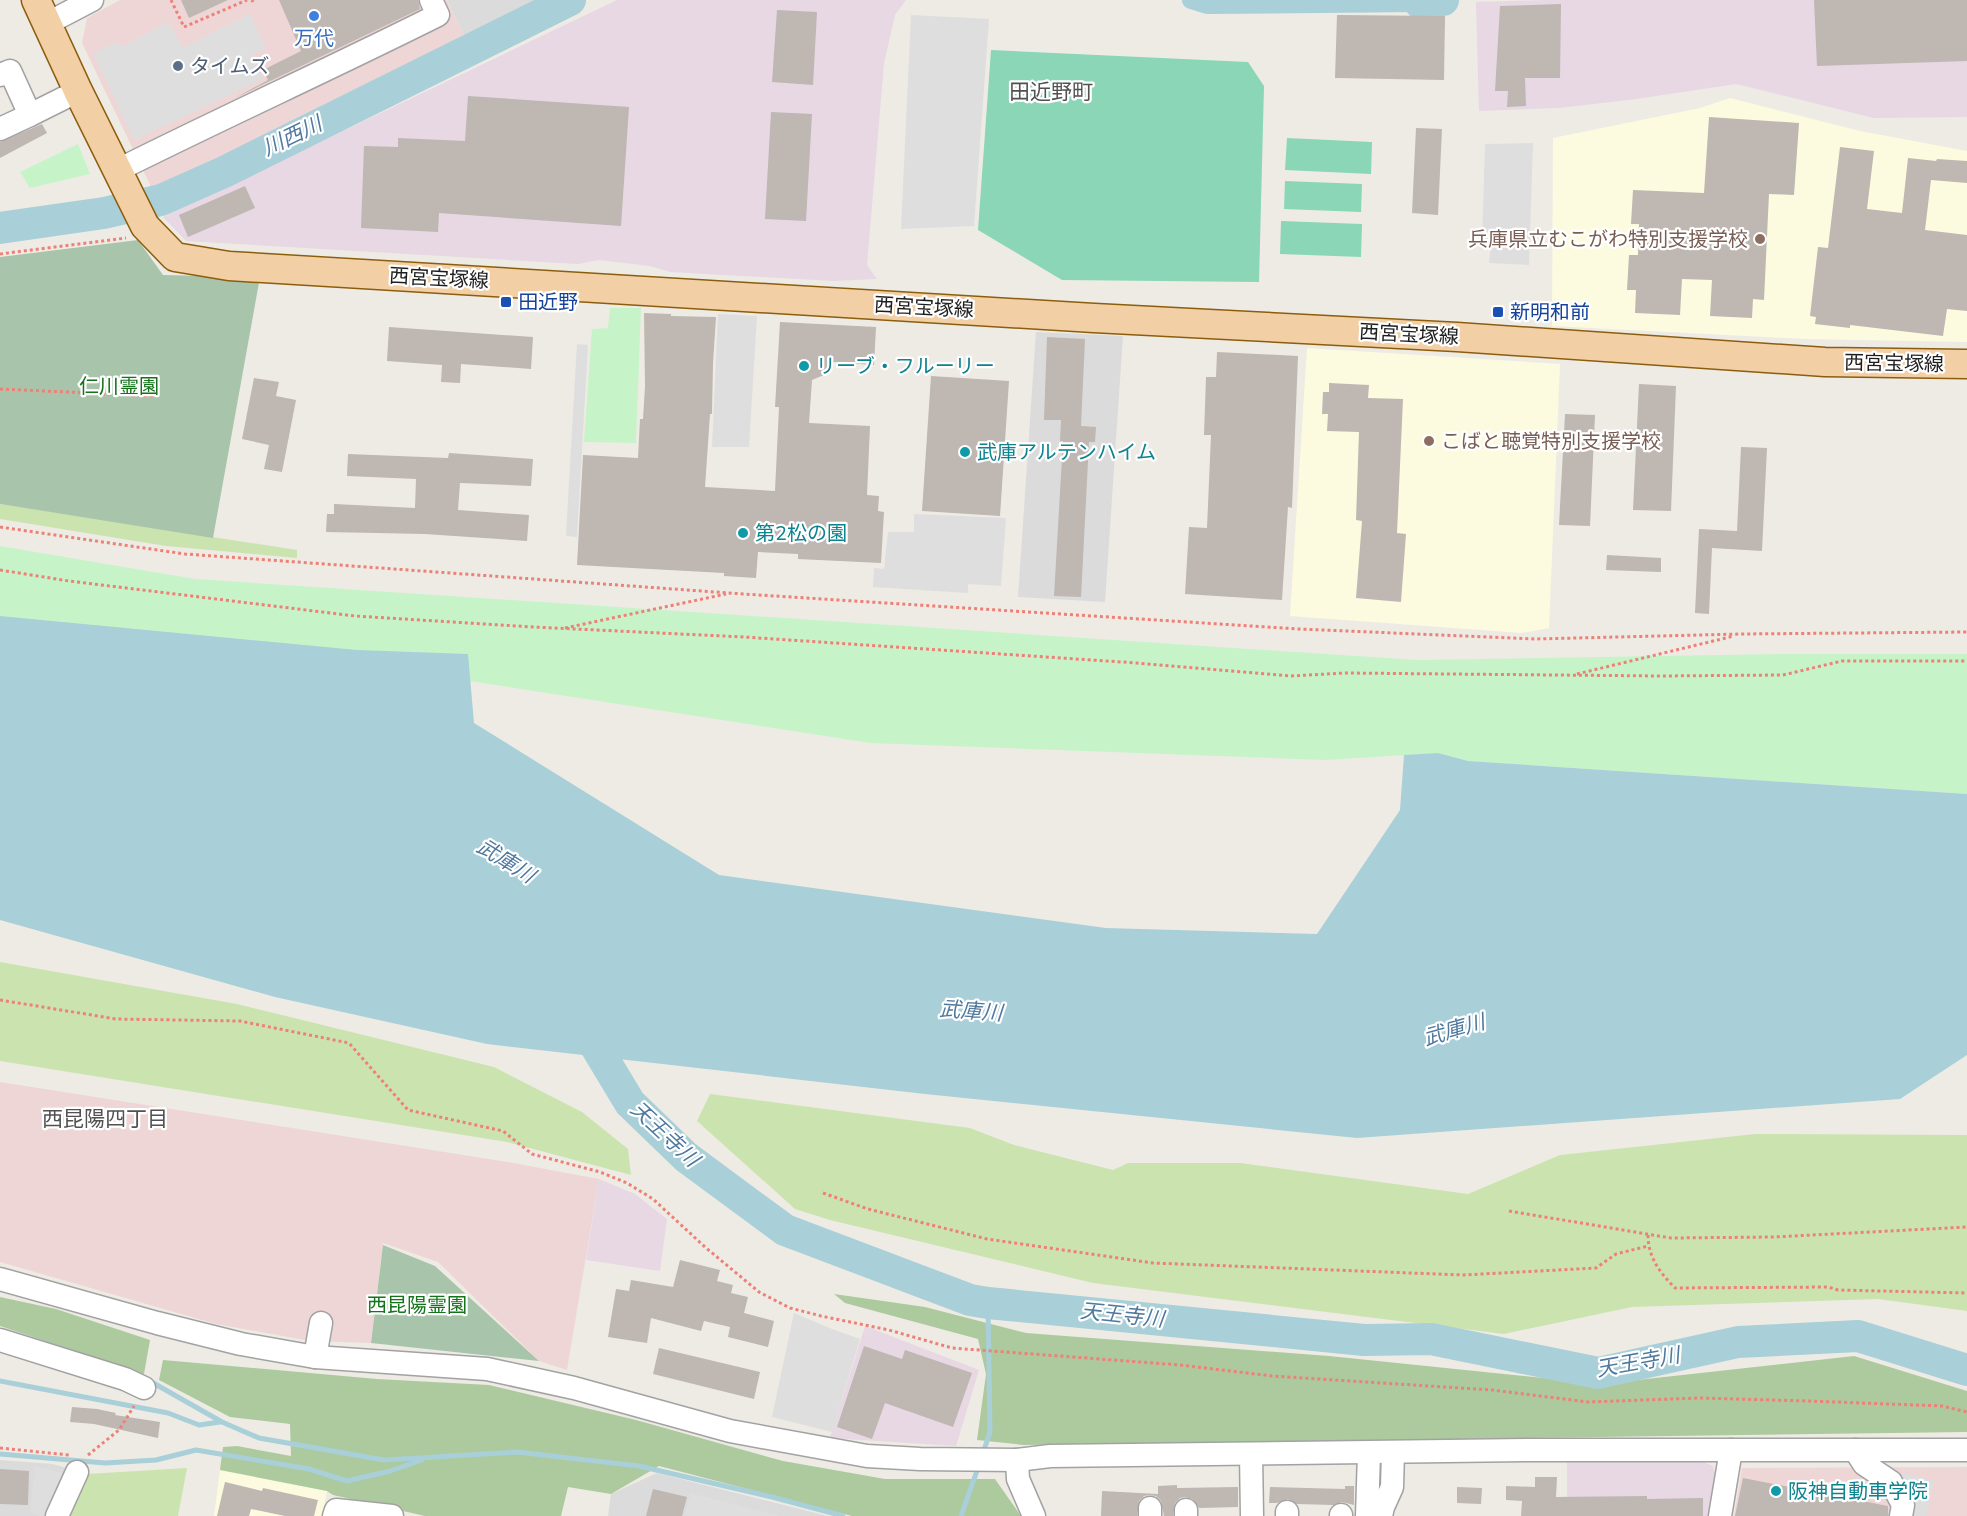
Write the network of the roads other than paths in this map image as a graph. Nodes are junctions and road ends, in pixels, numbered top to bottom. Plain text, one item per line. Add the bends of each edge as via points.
1 (92, 0) edge
2 (431, 0) edge
3 (43, 12) edge
4 (0, 75) edge
5 (78, 91) junction
6 (30, 115) junction
7 (0, 129) edge
8 (123, 181) junction
9 (1967, 363) edge
10 (0, 1279) edge
11 (321, 1323) dead end
12 (0, 1340) edge
13 (315, 1357) junction
14 (144, 1388) dead end
15 (1731, 1450) junction
16 (1855, 1450) junction
17 (1967, 1450) edge
18 (1393, 1452) junction
19 (1369, 1453) junction
20 (1251, 1454) junction
21 (1017, 1460) junction
22 (84, 1462) road end
23 (57, 1516) edge
24 (334, 1516) edge
25 (392, 1516) edge
26 (1034, 1516) edge
27 (1252, 1516) edge
28 (1367, 1516) edge
29 (1381, 1516) edge
30 (1720, 1516) edge
31 (1901, 1516) edge

1 - 3 street
2 - 8 street via 438,15 198,130
3 - 5 main road, 西宮宝塚線
4 - 6 street via 10,71
5 - 6 street
5 - 8 main road, 西宮宝塚線
6 - 7 street
8 - 9 main road, 西宮宝塚線 via 150,231 175,257 229,266 1825,362
10 - 13 street via 241,1344
11 - 13 street
12 - 14 street
13 - 21 street via 487,1369 574,1388 730,1431 867,1456
15 - 16 street
15 - 18 street
15 - 30 street
16 - 17 street
16 - 31 street via 1864,1464 1891,1482 1902,1505
18 - 19 street
18 - 29 street via 1392,1487
19 - 20 street
19 - 28 street
20 - 21 street via 1050,1456
20 - 27 street
21 - 26 street via 1018,1479
22 - 23 street
24 - 25 street via 336,1510

